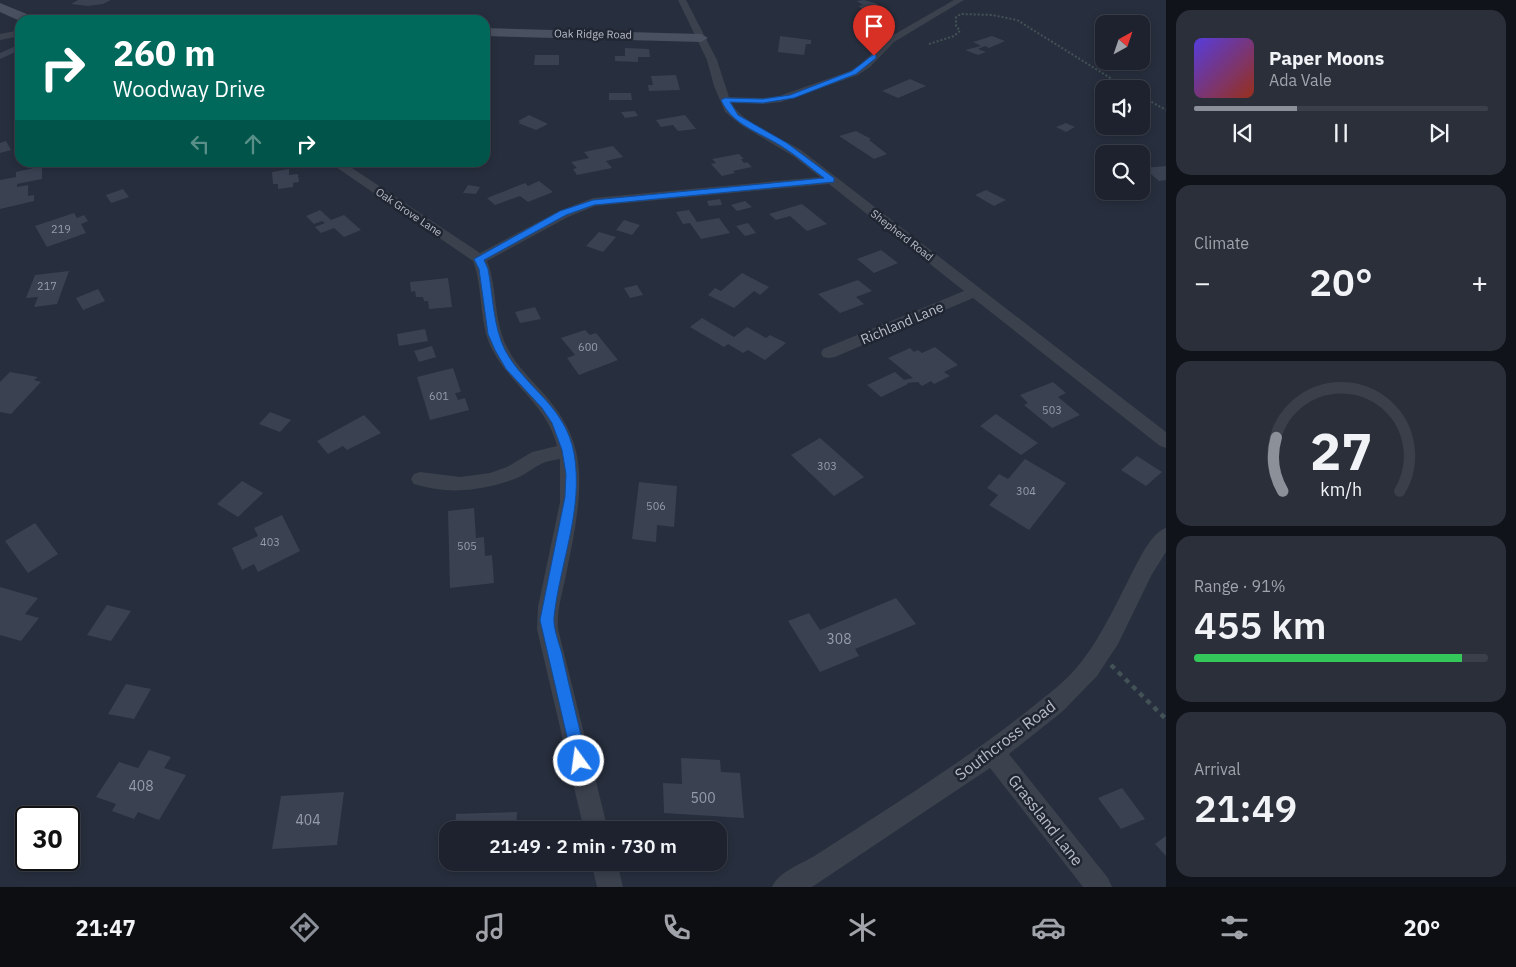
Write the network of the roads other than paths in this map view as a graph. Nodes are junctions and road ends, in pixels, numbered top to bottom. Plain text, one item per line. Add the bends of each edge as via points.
1 (682, 0) edge
2 (960, 0) edge
3 (0, 7) edge
4 (18, 15) edge
5 (490, 32) edge
6 (15, 33) edge
7 (0, 37) edge
8 (701, 38) junction
9 (725, 100) junction
10 (343, 167) edge
11 (832, 180) junction
12 (479, 259) junction
13 (975, 292) junction
14 (828, 353) dead end
15 (1166, 441) edge
16 (568, 450) junction
17 (420, 479) dead end
18 (1166, 536) edge
19 (993, 753) junction
20 (594, 821) edge
21 (606, 871) edge
22 (610, 887) edge
23 (785, 887) edge
24 (1099, 887) edge

1 - 8 street, Shepherd Road
2 - 9 street via 891,40 854,73 781,99
3 - 4 street
5 - 8 street, Oak Ridge Road
6 - 7 street
8 - 9 street, Shepherd Road
9 - 11 street, Shepherd Road via 736,117 784,144
10 - 12 street, Oak Grove Lane
11 - 12 street via 593,202 563,213
11 - 13 street, Shepherd Road
12 - 16 street via 484,269 493,334 500,350 510,366 546,405
13 - 14 street, Richland Lane
13 - 15 street, Shepherd Road
16 - 17 street via 538,458 514,472 490,480 460,484
16 - 20 street via 571,497 547,620
18 - 19 street, Southcross Road via 1088,671 1057,702
19 - 23 street, Southcross Road
19 - 24 street, Grassland Lane
21 - 22 street

